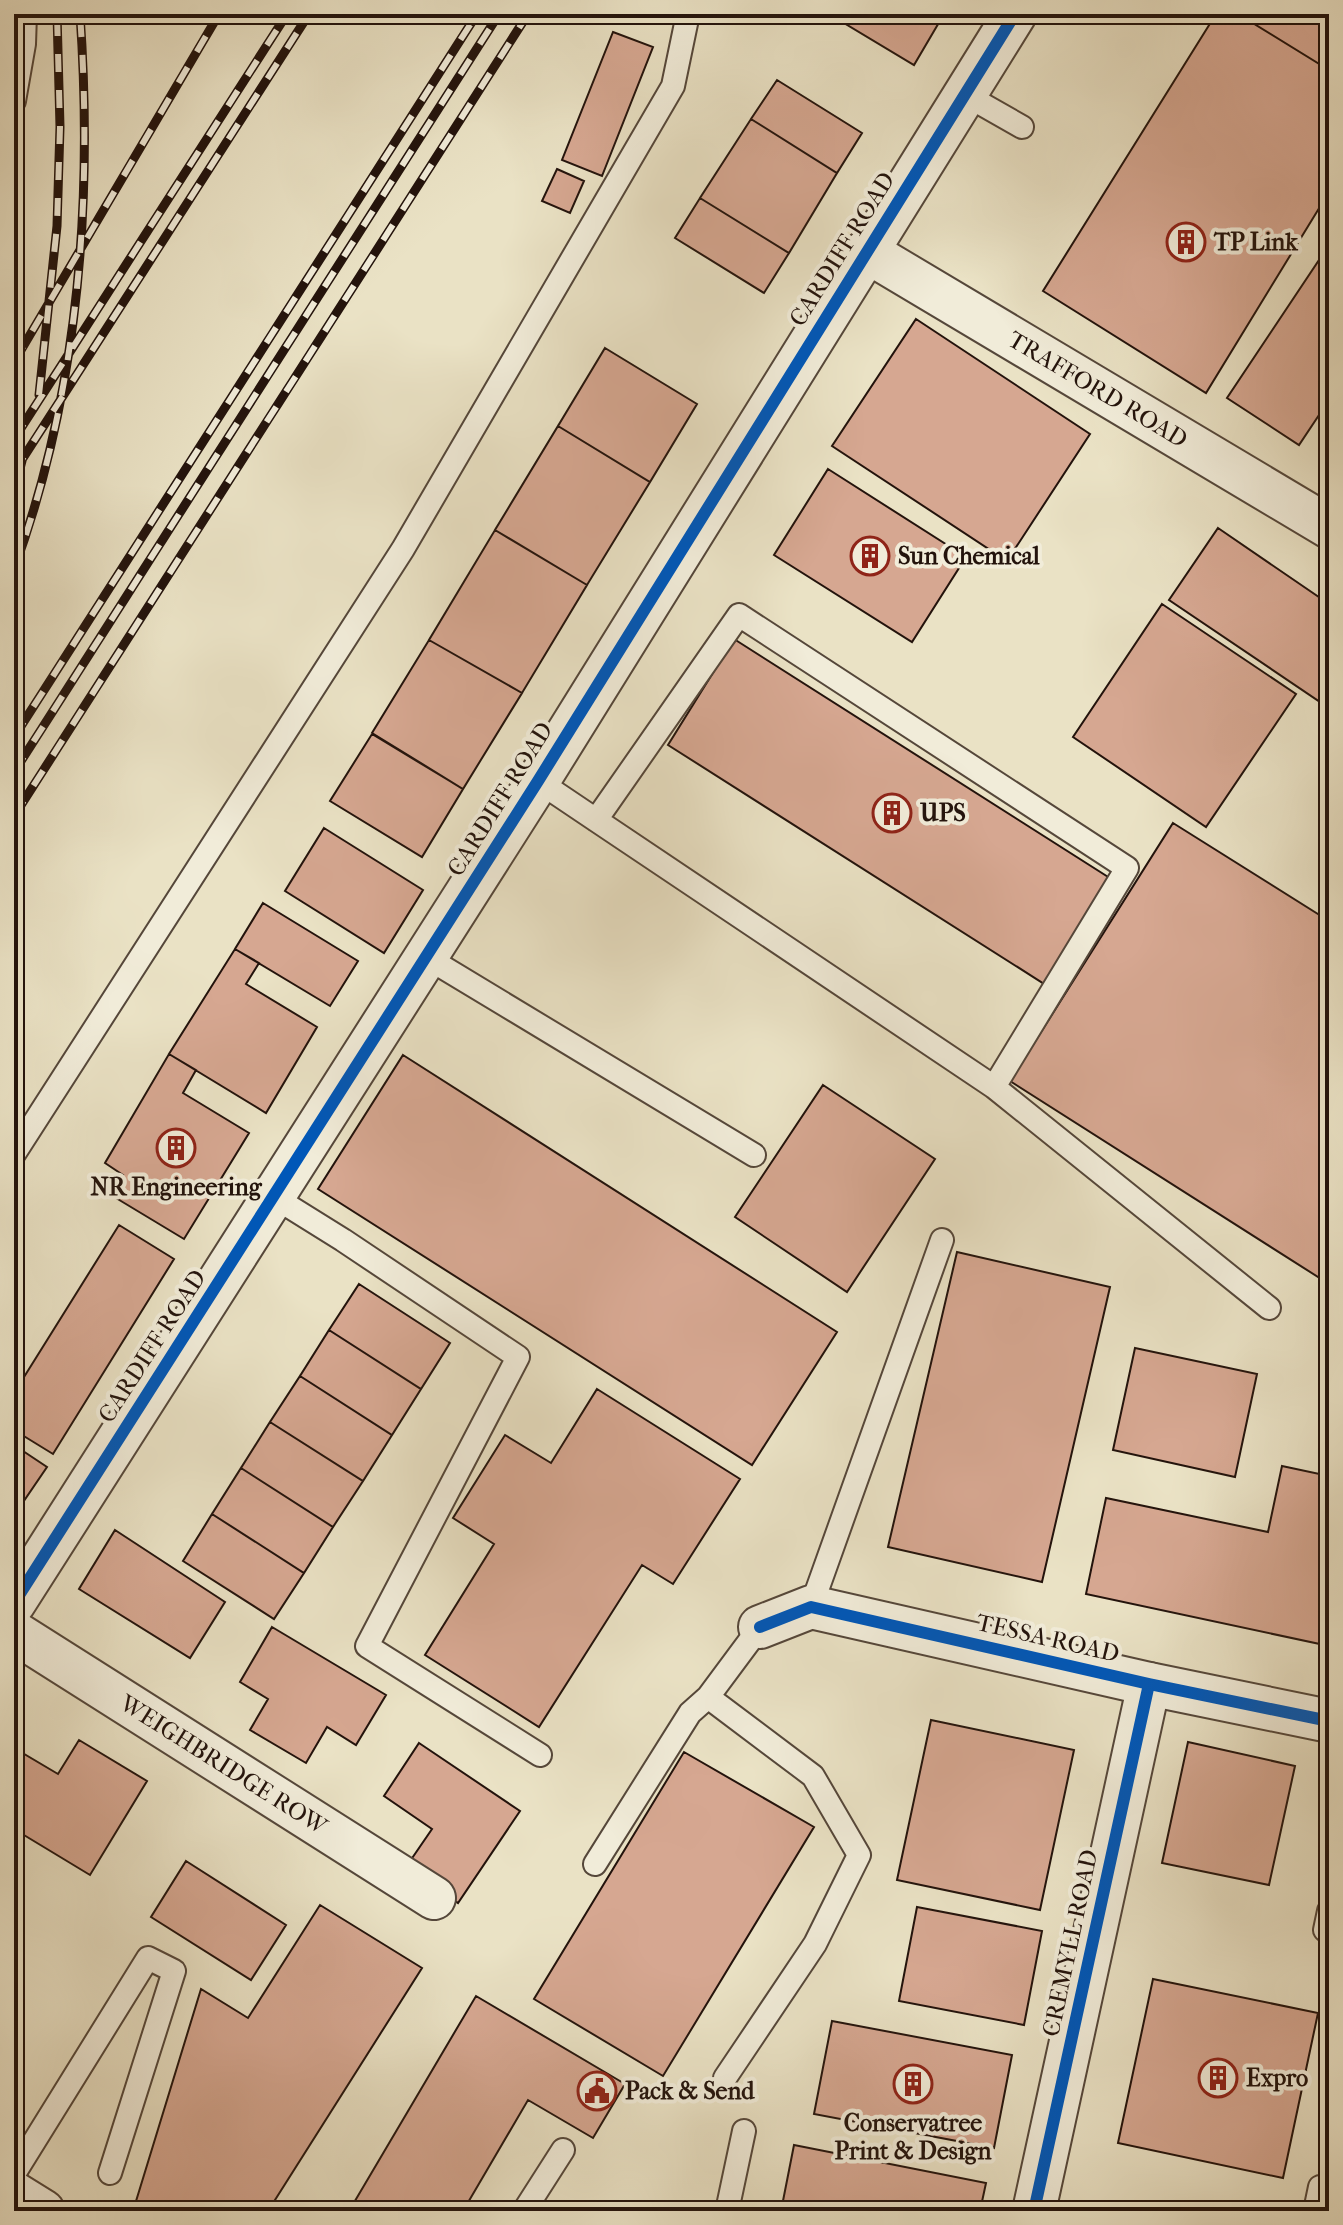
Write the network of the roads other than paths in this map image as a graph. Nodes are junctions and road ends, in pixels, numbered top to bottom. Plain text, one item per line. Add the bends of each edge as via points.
1 (25, 14) edge
2 (688, 14) edge
3 (1015, 14) edge
4 (964, 94) junction
5 (14, 101) edge
6 (1022, 127) dead end
7 (866, 251) junction
8 (1329, 527) edge
9 (538, 781) junction
10 (596, 820) junction
11 (426, 957) junction
12 (994, 1087) junction
13 (14, 1154) edge
14 (754, 1155) dead end
15 (274, 1197) junction
16 (942, 1240) dead end
17 (1269, 1308) dead end
18 (14, 1603) edge
19 (811, 1607) junction
20 (760, 1627) joint
21 (14, 1632) edge
22 (1149, 1684) junction
23 (708, 1697) junction
24 (1329, 1721) edge
25 (540, 1755) dead end
26 (595, 1864) dead end
27 (434, 1898) dead end
28 (725, 2078) dead end
29 (744, 2131) dead end
30 (563, 2150) dead end
31 (110, 2173) dead end
32 (14, 2174) edge
33 (1329, 2189) edge
34 (14, 2193) edge
35 (43, 2211) edge
36 (524, 2211) edge
37 (727, 2211) edge
38 (1034, 2211) edge
39 (1315, 2211) edge

1 - 5 lane
2 - 13 lane via 673,86 403,549
3 - 4 street, CARDIFF ROAD
4 - 6 lane
4 - 7 street, CARDIFF ROAD
7 - 8 street, TRAFFORD ROAD
7 - 9 street, CARDIFF ROAD
9 - 10 lane
9 - 11 street, CARDIFF ROAD
10 - 12 lane
10 - 12 lane via 739,615 1127,868
11 - 14 lane
11 - 15 street, CARDIFF ROAD
12 - 17 lane
15 - 18 street, CARDIFF ROAD
15 - 25 lane via 518,1357 367,1646
16 - 19 lane
19 - 20 street
19 - 22 street, TESSA ROAD
20 - 23 lane
21 - 27 street, WEIGHBRIDGE ROW
22 - 24 street, TESSA ROAD
22 - 38 street, CREMYLL ROAD
23 - 26 lane via 690,1713
23 - 28 lane via 813,1776 859,1855 815,1944
29 - 37 lane
30 - 36 lane
31 - 32 lane via 174,1971 148,1958
33 - 39 lane via 1320,2187
34 - 35 street

